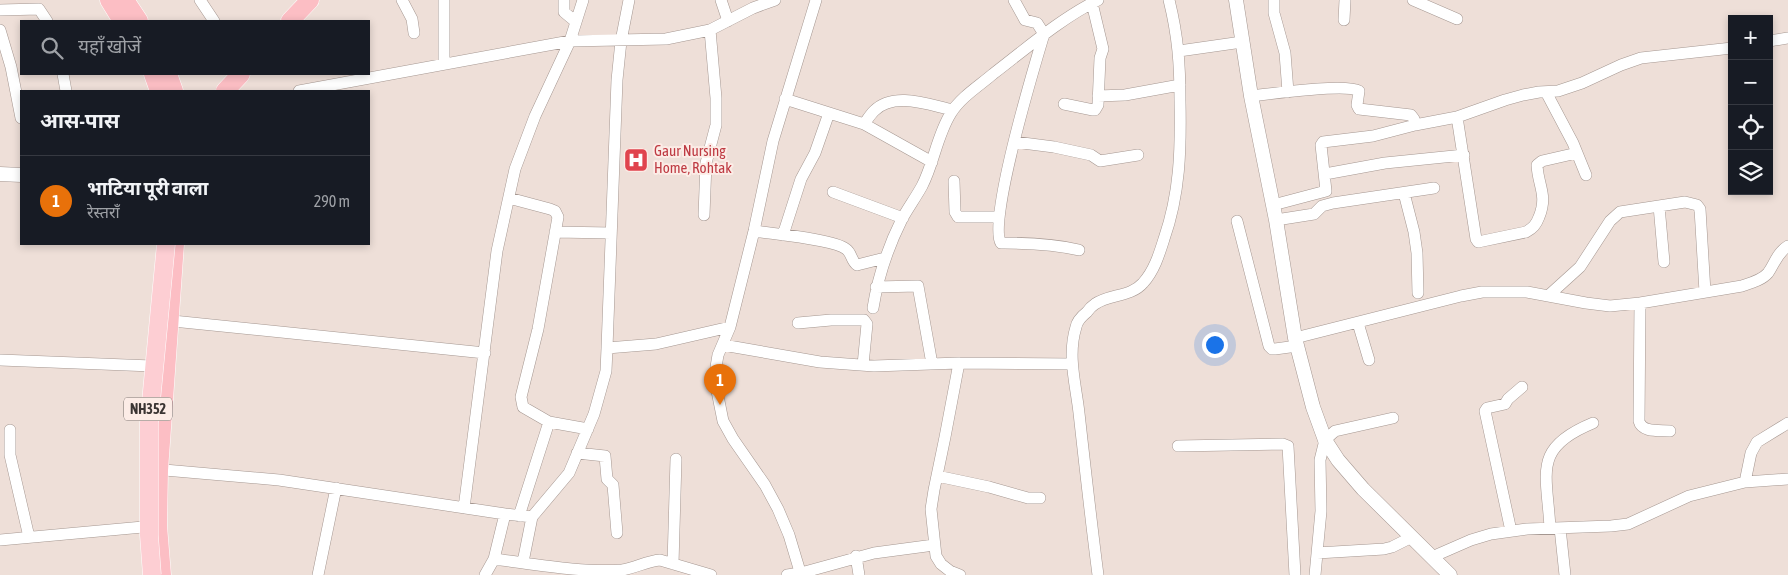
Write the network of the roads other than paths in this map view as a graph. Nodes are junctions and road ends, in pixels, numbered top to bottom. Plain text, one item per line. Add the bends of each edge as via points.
1 (109, 0) edge
2 (125, 0) edge
3 (200, 0) edge
4 (310, 0) edge
5 (402, 0) edge
6 (444, 0) edge
7 (564, 0) edge
8 (583, 0) edge
9 (629, 0) edge
10 (721, 0) edge
11 (775, 0) edge
12 (816, 0) edge
13 (1014, 0) edge
14 (1169, 0) edge
15 (1236, 0) edge
16 (1274, 0) edge
17 (1345, 0) edge
18 (1413, 0) edge
19 (1095, 1) edge
20 (0, 10) edge
21 (1457, 19) dead end
22 (46, 20) edge
23 (121, 20) edge
24 (138, 20) edge
25 (213, 20) edge
26 (291, 20) edge
27 (1344, 20) dead end
28 (728, 21) junction
29 (576, 22) junction
30 (0, 30) edge
31 (710, 30) junction
32 (414, 33) dead end
33 (1044, 34) junction
34 (1788, 38) edge
35 (1773, 40) edge
36 (621, 41) junction
37 (570, 42) junction
38 (1242, 42) junction
39 (1728, 48) edge
40 (1179, 51) junction
41 (444, 64) junction
42 (63, 75) edge
43 (153, 75) edge
44 (168, 75) edge
45 (240, 75) edge
46 (1180, 85) junction
47 (66, 90) edge
48 (158, 90) edge
49 (174, 90) edge
50 (226, 90) edge
51 (304, 90) edge
52 (1288, 92) junction
53 (1546, 92) junction
54 (1098, 96) junction
55 (1251, 96) junction
56 (785, 99) junction
57 (1064, 104) dead end
58 (953, 110) junction
59 (20, 113) edge
60 (829, 113) junction
61 (1457, 118) junction
62 (864, 124) junction
63 (1415, 125) junction
64 (1015, 142) junction
65 (1577, 153) junction
66 (1138, 155) dead end
67 (1464, 155) junction
68 (932, 162) junction
69 (1325, 174) junction
70 (1586, 175) dead end
71 (0, 176) edge
72 (20, 176) edge
73 (954, 181) dead end
74 (1434, 188) dead end
75 (833, 192) dead end
76 (1404, 193) junction
77 (509, 198) junction
78 (1273, 205) junction
79 (1659, 206) junction
80 (704, 214) dead end
81 (903, 218) junction
82 (999, 218) junction
83 (1276, 220) junction
84 (1237, 221) dead end
85 (754, 231) junction
86 (555, 232) junction
87 (611, 233) junction
88 (782, 235) junction
89 (164, 245) edge
90 (164, 245) edge
91 (175, 245) edge
92 (1788, 246) edge
93 (1078, 250) dead end
94 (886, 258) junction
95 (1664, 262) dead end
96 (876, 287) junction
97 (1705, 292) junction
98 (1418, 294) dead end
99 (1548, 296) junction
100 (1640, 303) junction
101 (873, 308) dead end
102 (163, 320) junction
103 (1358, 322) junction
104 (798, 323) dead end
105 (730, 327) junction
106 (1296, 342) junction
107 (723, 345) junction
108 (608, 348) junction
109 (485, 353) junction
110 (0, 360) edge
111 (1369, 360) dead end
112 (959, 363) junction
113 (932, 364) junction
114 (1072, 364) junction
115 (863, 365) junction
116 (152, 366) junction
117 (1522, 386) dead end
118 (1393, 418) dead end
119 (549, 422) junction
120 (1788, 422) edge
121 (1594, 423) dead end
122 (588, 429) junction
123 (10, 430) dead end
124 (1670, 431) dead end
125 (1325, 440) junction
126 (1178, 446) dead end
127 (577, 453) junction
128 (676, 459) dead end
129 (151, 469) junction
130 (937, 476) junction
131 (1788, 479) edge
132 (1745, 482) junction
133 (336, 488) junction
134 (1040, 498) dead end
135 (464, 508) junction
136 (505, 514) junction
137 (519, 516) junction
138 (532, 517) junction
139 (143, 527) junction
140 (1555, 528) junction
141 (1511, 531) junction
142 (616, 533) dead end
143 (29, 537) junction
144 (1412, 537) junction
145 (0, 540) edge
146 (934, 545) junction
147 (1317, 553) junction
148 (856, 556) junction
149 (1432, 557) junction
150 (494, 559) junction
151 (523, 562) junction
152 (673, 564) junction
153 (544, 570) edge
154 (622, 572) edge
155 (801, 574) edge
156 (150, 575) edge
157 (162, 575) edge
158 (318, 575) edge
159 (486, 575) edge
160 (710, 575) edge
161 (787, 575) edge
162 (859, 575) edge
163 (960, 575) edge
164 (1098, 575) edge
165 (1295, 575) edge
166 (1315, 575) edge
167 (1450, 575) edge
168 (1565, 575) edge

1 - 23 highway
2 - 24 highway
3 - 25 street
4 - 26 highway
5 - 32 street via 412,19
6 - 41 street
7 - 29 street via 564,12
8 - 29 street
9 - 36 street
10 - 28 street
11 - 28 street
12 - 56 street
13 - 33 street via 1025,20 1036,23
14 - 40 street
15 - 38 street
16 - 52 street via 1274,13 1285,54
17 - 27 street
18 - 21 street
19 - 33 street
19 - 54 street via 1103,49
20 - 22 street via 40,9
28 - 31 street
29 - 37 street
30 - 59 street
31 - 36 street via 666,39
31 - 80 street via 716,125 706,163
33 - 58 street via 967,95
33 - 64 street
34 - 35 street
36 - 37 street
36 - 87 street
37 - 41 street
37 - 77 street via 535,116 515,169
38 - 40 street
38 - 55 street
39 - 53 street via 1642,58 1582,83
40 - 46 street
41 - 51 street
42 - 47 street
43 - 48 highway
44 - 49 highway
45 - 50 highway
46 - 54 street via 1125,95
46 - 114 street via 1178,184 1157,260 1142,285 1095,304 1083,315 1076,325
52 - 55 street
52 - 63 street via 1353,88 1359,92 1359,109 1411,115
53 - 61 street via 1505,100
53 - 65 street
54 - 57 street via 1095,110
55 - 78 street
56 - 60 street
56 - 85 street
58 - 62 street via 905,100 893,101 874,110
58 - 68 street
60 - 62 street
60 - 88 street
61 - 63 street
61 - 67 street
62 - 68 street
63 - 69 street via 1373,136 1323,142
64 - 66 street via 1091,155 1100,161
64 - 82 street
65 - 67 street via 1537,165 1544,200 1532,229 1478,242
65 - 70 street
67 - 69 street via 1385,163
68 - 81 street
69 - 78 street via 1326,191
71 - 72 street
73 - 82 street via 958,218
74 - 76 street
75 - 81 street
76 - 83 street via 1333,203 1322,206 1314,214
76 - 98 street via 1417,253
77 - 86 street via 555,210 558,217
77 - 109 street via 497,251
78 - 83 street
79 - 95 street
79 - 97 street via 1698,204
79 - 99 street via 1613,216 1580,267
81 - 94 street
82 - 93 street via 1001,243
83 - 106 street
84 - 106 street via 1269,346 1272,350
85 - 88 street
85 - 105 street
86 - 87 street
86 - 119 street via 538,329 521,397 525,410
87 - 108 street
88 - 94 street via 840,246 857,265
89 - 102 highway, NH352
90 - 156 main road, bridge via 149,423
91 - 102 highway, NH352
92 - 97 street via 1767,274 1755,282
94 - 96 street
96 - 101 street
96 - 113 street via 918,286
97 - 100 street
99 - 100 street via 1610,306
99 - 103 street via 1527,292 1482,292
100 - 124 street via 1640,426
102 - 109 street
102 - 116 highway, NH352
102 - 129 highway, NH352
103 - 106 street
103 - 111 street
104 - 115 street via 864,320 867,324
105 - 107 street
105 - 108 street via 656,344
106 - 125 street via 1312,407
107 - 115 street via 820,362
107 - 155 street via 715,381 723,421 778,509
108 - 122 street via 606,371
109 - 135 street
110 - 116 street
112 - 113 street
112 - 114 street
112 - 130 street
113 - 115 street
114 - 164 street
116 - 129 highway, NH352
117 - 141 street via 1504,404 1486,410
118 - 125 street via 1334,431
119 - 122 street
119 - 137 street
120 - 132 street via 1758,442 1751,453
121 - 140 street via 1564,438 1549,457 1547,468
122 - 127 street
123 - 143 street via 10,455
125 - 144 street via 1363,489
125 - 147 street via 1320,460 1321,511
126 - 165 street via 1288,446
127 - 138 street via 567,475
127 - 142 street via 605,456 607,479 613,485
128 - 152 street
129 - 133 street
129 - 139 highway, NH352
129 - 157 highway, NH352
130 - 134 street via 1028,498
130 - 146 street via 932,509
131 - 132 street
132 - 140 street via 1689,496 1628,524
133 - 135 street
133 - 158 street
135 - 136 street
136 - 137 street
136 - 150 street
137 - 138 street
138 - 151 street
139 - 143 street
139 - 156 highway, NH352
140 - 141 street
140 - 168 street
141 - 149 street via 1471,540
143 - 145 street
144 - 147 street via 1384,549
144 - 149 street
146 - 148 street
146 - 163 street via 941,564
147 - 166 street
148 - 155 street
148 - 162 street
149 - 167 street
150 - 151 street
150 - 159 street
151 - 153 street
152 - 154 street via 653,561
152 - 160 street
153 - 154 street
155 - 161 street

